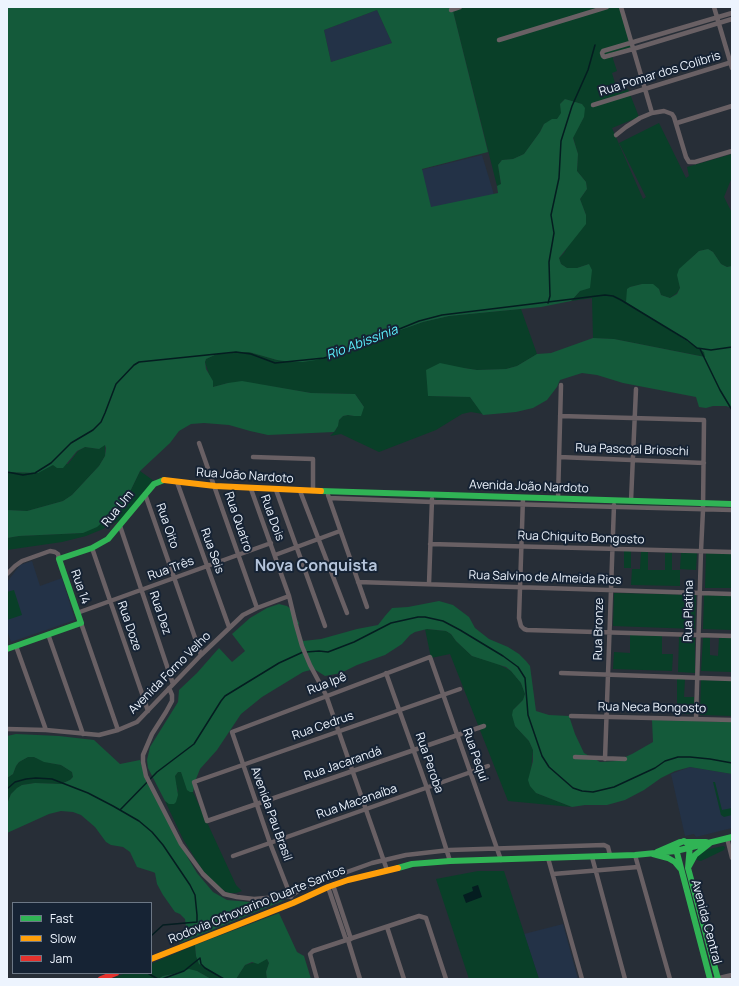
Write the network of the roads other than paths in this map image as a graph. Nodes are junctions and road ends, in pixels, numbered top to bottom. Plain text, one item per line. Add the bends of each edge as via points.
1 (460, 7) edge
2 (607, 7) edge
3 (621, 7) edge
4 (714, 7) edge
5 (450, 10) dead end
6 (732, 13) edge
7 (717, 18) junction
8 (732, 19) edge
9 (719, 24) junction
10 (499, 40) dead end
11 (632, 43) junction
12 (633, 49) junction
13 (732, 64) edge
14 (645, 90) junction
15 (593, 105) dead end
16 (732, 106) edge
17 (652, 113) junction
18 (677, 124) junction
19 (616, 135) dead end
20 (732, 151) edge
21 (561, 385) dead end
22 (636, 389) dead end
23 (560, 416) junction
24 (634, 418) junction
25 (199, 443) dead end
26 (253, 457) dead end
27 (559, 457) junction
28 (632, 460) junction
29 (704, 463) junction
30 (162, 480) joint
31 (177, 482) junction
32 (215, 486) junction
33 (251, 489) junction
34 (276, 490) junction
35 (300, 491) junction
36 (313, 491) junction
37 (326, 491) junction
38 (145, 494) junction
39 (329, 498) junction
40 (432, 499) junction
41 (558, 499) junction
42 (523, 501) junction
43 (631, 501) junction
44 (731, 503) edge
45 (614, 504) junction
46 (703, 506) junction
47 (732, 510) edge
48 (120, 526) junction
49 (340, 531) junction
50 (319, 539) junction
51 (271, 543) junction
52 (430, 544) junction
53 (521, 546) junction
54 (297, 547) junction
55 (92, 548) junction
56 (613, 548) junction
57 (700, 552) junction
58 (732, 552) edge
59 (238, 555) junction
60 (275, 555) junction
61 (59, 559) junction
62 (206, 566) junction
63 (7, 574) edge
64 (174, 578) junction
65 (358, 582) junction
66 (429, 584) junction
67 (520, 588) junction
68 (141, 590) junction
69 (610, 590) junction
70 (700, 593) junction
71 (732, 594) edge
72 (290, 596) junction
73 (110, 601) junction
74 (367, 607) dead end
75 (257, 608) junction
76 (347, 612) dead end
77 (77, 613) junction
78 (81, 623) junction
79 (325, 626) dead end
80 (229, 627) junction
81 (610, 633) junction
82 (48, 634) junction
83 (699, 635) junction
84 (732, 636) edge
85 (16, 646) junction
86 (7, 649) edge
87 (201, 655) junction
88 (430, 656) joint
89 (386, 673) junction
90 (561, 673) dead end
91 (608, 674) junction
92 (697, 678) junction
93 (732, 679) edge
94 (173, 684) junction
95 (169, 688) junction
96 (460, 690) dead end
97 (326, 695) junction
98 (444, 695) junction
99 (399, 710) junction
100 (148, 711) junction
101 (571, 716) dead end
102 (607, 718) junction
103 (696, 719) junction
104 (732, 720) edge
105 (7, 723) edge
106 (484, 726) dead end
107 (8, 729) edge
108 (46, 730) junction
109 (118, 730) junction
110 (339, 731) junction
111 (232, 732) joint
112 (83, 734) junction
113 (458, 736) junction
114 (414, 750) junction
115 (575, 757) dead end
116 (605, 759) junction
117 (625, 759) dead end
118 (243, 765) junction
119 (488, 766) dead end
120 (353, 771) junction
121 (471, 772) junction
122 (427, 788) junction
123 (257, 804) junction
124 (366, 809) junction
125 (207, 821) joint
126 (730, 837) edge
127 (680, 842) junction
128 (688, 842) junction
129 (712, 842) junction
130 (270, 843) junction
131 (731, 847) edge
132 (690, 848) junction
133 (497, 849) junction
134 (447, 851) junction
135 (676, 851) junction
136 (652, 854) junction
137 (635, 855) junction
138 (233, 856) dead end
139 (610, 856) junction
140 (592, 857) junction
141 (548, 858) junction
142 (732, 858) edge
143 (384, 860) junction
144 (502, 860) junction
145 (450, 861) junction
146 (638, 867) junction
147 (688, 868) junction
148 (387, 870) junction
149 (681, 870) junction
150 (596, 871) junction
151 (553, 874) junction
152 (331, 886) junction
153 (292, 899) junction
154 (387, 927) junction
155 (349, 939) junction
156 (152, 959) edge
157 (114, 974) edge
158 (732, 975) edge
159 (101, 979) edge
160 (317, 979) edge
161 (360, 979) edge
162 (404, 979) edge
163 (446, 979) edge
164 (582, 979) edge
165 (625, 979) edge
166 (670, 979) edge
167 (710, 979) edge
168 (717, 979) edge

1 - 5 street
2 - 10 street
3 - 11 street
4 - 7 street
6 - 7 street
7 - 9 street
7 - 11 street
8 - 9 street
9 - 12 street
9 - 13 street
11 - 12 street
11 - 12 street via 602,53 604,57
12 - 14 street
13 - 14 street, Rua Pomar dos Colibris
14 - 15 street, Rua Pomar dos Colibris
14 - 17 street
16 - 18 street
17 - 18 street via 668,111
17 - 19 street via 626,126
18 - 20 street via 689,162
21 - 23 street
22 - 24 street
23 - 24 street
23 - 27 street
24 - 28 street
24 - 29 street, Rua Platina via 704,420
25 - 32 street, Rua Quatro
26 - 36 street via 313,459
27 - 28 street, Rua Pascoal Brioschi
27 - 41 street
28 - 29 street, Rua Pascoal Brioschi
28 - 43 street
29 - 46 street, Rua Platina
30 - 31 street, Rua João Nardoto
30 - 38 street, Rua Um
31 - 32 street, Rua João Nardoto
31 - 62 street, Rua Seis
32 - 33 street, Rua João Nardoto
32 - 59 street, Rua Quatro
33 - 34 street, Rua João Nardoto
33 - 51 street, Rua Dois
34 - 35 street, Rua João Nardoto
34 - 54 street
35 - 36 street, Rua João Nardoto
35 - 50 street
36 - 37 street, Rua João Nardoto
37 - 39 street
37 - 40 street, Avenida João Nardoto
38 - 48 street, Rua Um
38 - 64 street, Rua Oito
39 - 40 street, Avenida João Nardoto
39 - 49 street
40 - 42 street, Avenida João Nardoto
40 - 52 street
41 - 42 street, Avenida João Nardoto
41 - 45 street, Avenida João Nardoto
42 - 45 street, Avenida João Nardoto
42 - 53 street
43 - 45 street, Avenida João Nardoto
43 - 46 street, Avenida João Nardoto
44 - 46 street, Avenida João Nardoto
45 - 46 street, Avenida João Nardoto
45 - 56 street, Rua Bronze
46 - 47 street, Avenida João Nardoto
46 - 57 street, Rua Platina
48 - 55 street, Rua Um via 108,540
48 - 68 street, Rua Dez
49 - 50 street
49 - 65 street
50 - 54 street
50 - 76 street
51 - 59 street, Rua Três
51 - 60 street, Rua Dois
52 - 53 street, Rua Chiquito Bongosto
52 - 66 street
53 - 56 street, Rua Chiquito Bongosto
53 - 67 street
54 - 60 street
54 - 79 street
55 - 61 street, Rua Um
55 - 73 street, Rua Doze
56 - 57 street, Rua Chiquito Bongosto
56 - 69 street, Rua Bronze
57 - 58 street, Rua Chiquito Bongosto
57 - 70 street, Rua Platina
59 - 62 street, Rua Três
59 - 75 street, Rua Quatro
60 - 72 street, Rua Dois
61 - 63 street via 58,554 50,551 22,561
61 - 77 street, Rua 14
62 - 64 street, Rua Três
62 - 80 street, Rua Seis
64 - 68 street, Rua Três
64 - 87 street, Rua Oito
65 - 66 street, Rua Salvino de Almeida Rios
65 - 74 street
66 - 67 street, Rua Salvino de Almeida Rios
67 - 69 street, Rua Salvino de Almeida Rios
67 - 81 street via 519,618 521,626 527,630
68 - 73 street, Rua Três
68 - 94 street, Rua Dez
69 - 70 street, Rua Salvino de Almeida Rios
69 - 81 street, Rua Bronze
70 - 71 street, Rua Salvino de Almeida Rios
70 - 83 street, Rua Platina
72 - 75 street, Avenida Forno Velho
72 - 97 street, Rua Dois via 302,646
73 - 77 street, Rua Três
73 - 100 street, Rua Doze
75 - 80 street, Avenida Forno Velho via 243,615
77 - 78 street, Rua 14
78 - 82 street
78 - 109 street
80 - 87 street, Avenida Forno Velho
81 - 83 street
81 - 91 street, Rua Bronze
82 - 85 street
82 - 112 street
83 - 84 street
83 - 92 street, Rua Platina
85 - 86 street
85 - 108 street
87 - 94 street, Avenida Forno Velho
88 - 89 street, Rua Ipê
88 - 98 street, Rua Pequi
89 - 97 street, Rua Ipê
89 - 99 street, Rua Peroba
90 - 91 street
91 - 92 street
91 - 102 street, Rua Bronze
92 - 93 street
92 - 103 street, Rua Platina
94 - 95 street, Avenida Forno Velho
95 - 100 street, Avenida Forno Velho
95 - 153 street via 172,701 152,734 143,755 143,762 146,776 180,844 203,874 224,894 254,899
96 - 98 street, Rua Cedrus
97 - 110 street
97 - 111 street, Rua Ipê
98 - 99 street, Rua Cedrus
98 - 113 street, Rua Pequi
99 - 110 street, Rua Cedrus
99 - 114 street, Rua Peroba
100 - 109 street, Avenida Forno Velho via 137,722
101 - 102 street, Rua Neca Bongosto
102 - 103 street, Rua Neca Bongosto
102 - 116 street, Rua Bronze
103 - 104 street, Rua Neca Bongosto
105 - 107 street
106 - 113 street, Rua Jacarandá
107 - 108 street, Avenida Forno Velho
108 - 112 street, Avenida Forno Velho
109 - 112 street, Avenida Forno Velho via 99,735
110 - 118 street, Rua Cedrus
110 - 120 street
111 - 118 street, Avenida Pau Brasil
113 - 114 street, Rua Jacarandá
113 - 121 street, Rua Pequi
114 - 120 street, Rua Jacarandá
114 - 122 street, Rua Peroba
115 - 116 street
116 - 117 street
118 - 123 street, Avenida Pau Brasil
118 - 125 street, Rua Cedrus via 194,782
119 - 121 street, Rua Macanaíba
120 - 123 street, Rua Jacarandá
120 - 124 street
121 - 122 street, Rua Macanaíba
121 - 133 street, Rua Pequi
122 - 124 street, Rua Macanaíba
122 - 134 street, Rua Peroba
123 - 125 street, Rua Jacarandá
123 - 130 street, Avenida Pau Brasil
124 - 130 street, Rua Macanaíba
124 - 143 street
126 - 129 street, Rodovia Othovarino Duarte Santos
126 - 131 street
127 - 128 street
127 - 135 street via 676,846
127 - 136 street
128 - 129 street
128 - 132 street
129 - 132 street, Rodovia Othovarino Duarte Santos
129 - 147 street via 695,855
130 - 138 street, Rua Macanaíba
130 - 153 street, Avenida Pau Brasil
131 - 142 street
132 - 135 street, Rodovia Othovarino Duarte Santos
132 - 147 street
133 - 134 street, Rodovia Othovarino Duarte Santos
133 - 139 street, Rodovia Othovarino Duarte Santos via 604,845 608,847
133 - 144 street, Rua Pequi
134 - 143 street, Rodovia Othovarino Duarte Santos
134 - 145 street, Rua Peroba
135 - 136 street, Rodovia Othovarino Duarte Santos
135 - 149 street, Avenida Central
136 - 137 street, Rodovia Othovarino Duarte Santos
136 - 149 street via 668,858
137 - 139 street, Rodovia Othovarino Duarte Santos
137 - 146 street
139 - 140 street, Rodovia Othovarino Duarte Santos
140 - 141 street, Rodovia Othovarino Duarte Santos
140 - 150 street
141 - 144 street, Rodovia Othovarino Duarte Santos
141 - 151 street
143 - 148 street
143 - 153 street, Rodovia Othovarino Duarte Santos via 305,887
144 - 145 street, Rodovia Othovarino Duarte Santos
145 - 148 street, Rodovia Othovarino Duarte Santos via 412,864
146 - 150 street
146 - 166 street
147 - 168 street, Avenida Central
148 - 152 street, Rodovia Othovarino Duarte Santos
149 - 167 street, Avenida Central
150 - 151 street
150 - 165 street
151 - 164 street
152 - 153 street, Rodovia Othovarino Duarte Santos
152 - 155 street
153 - 156 street, Rodovia Othovarino Duarte Santos
154 - 155 street
154 - 162 street
154 - 163 street via 419,916 426,918
155 - 160 street via 310,954
155 - 161 street
157 - 159 street
158 - 168 street

